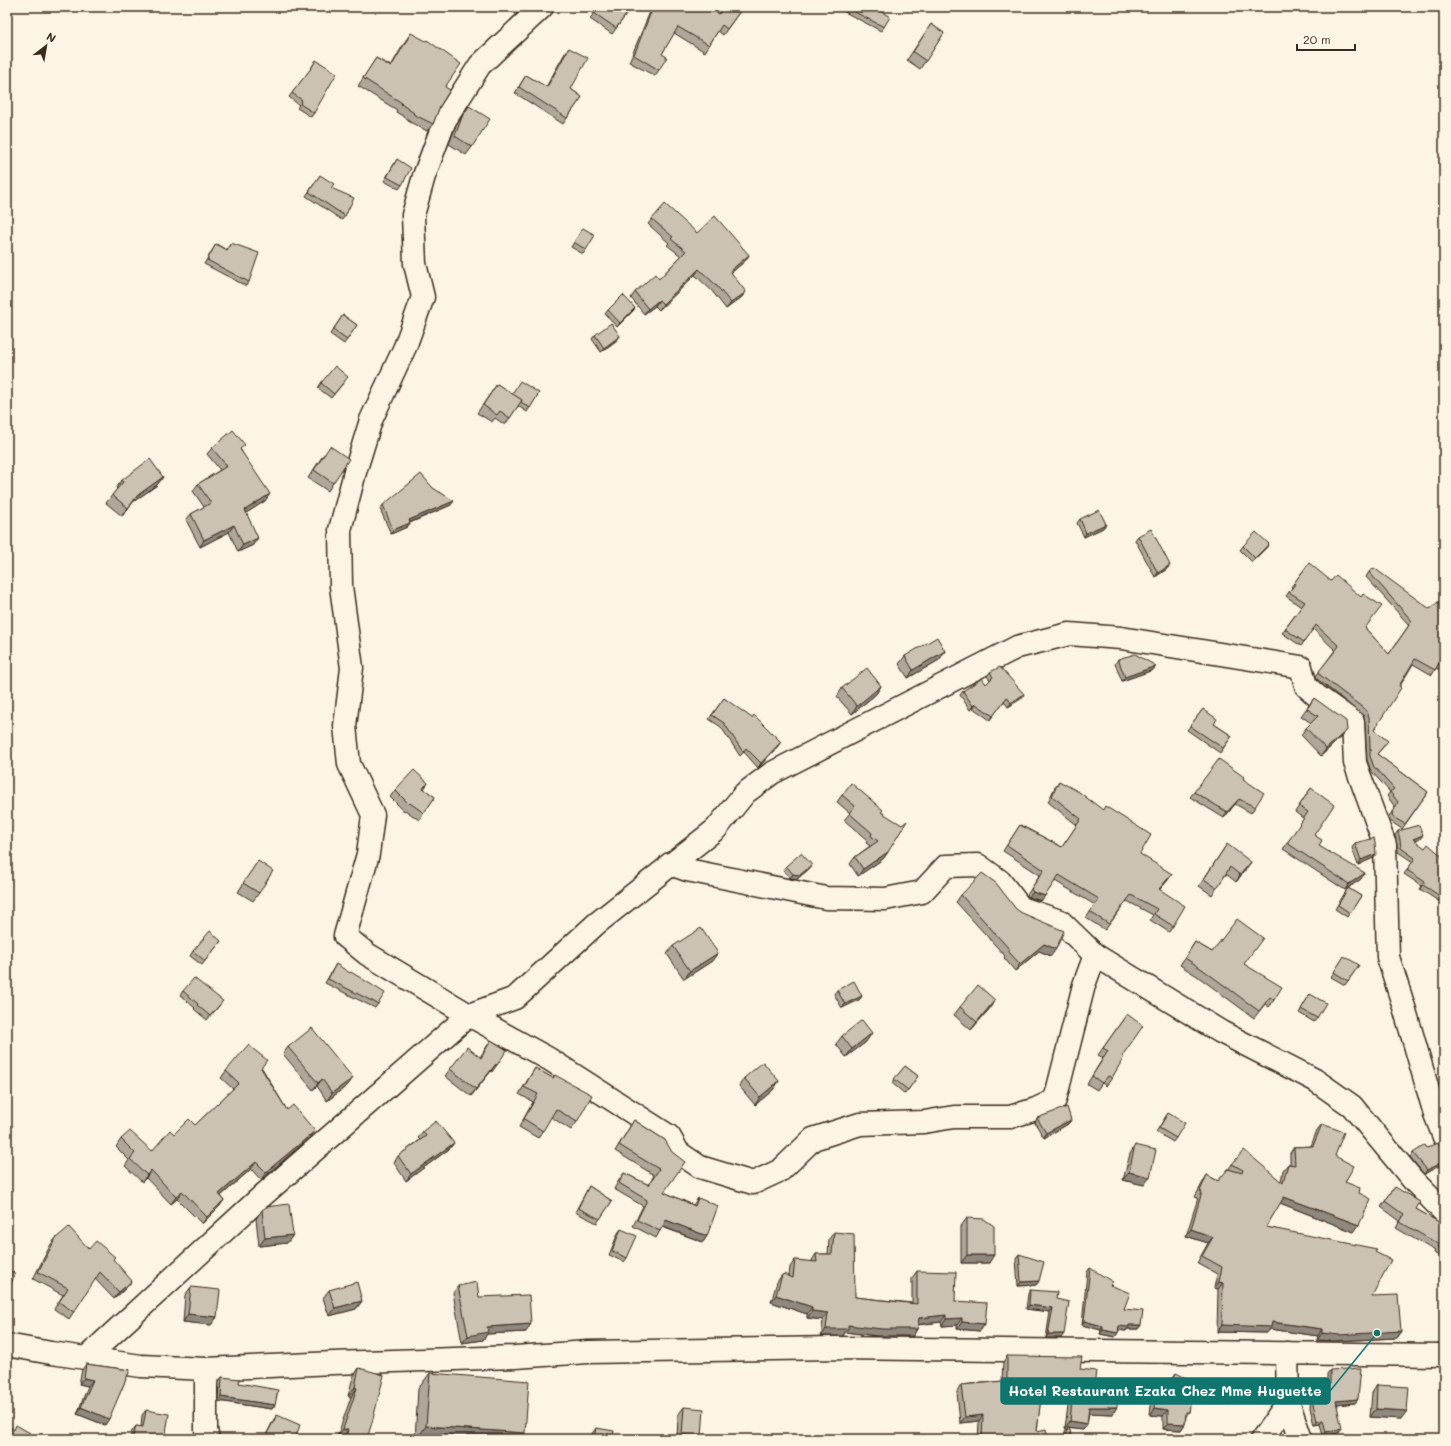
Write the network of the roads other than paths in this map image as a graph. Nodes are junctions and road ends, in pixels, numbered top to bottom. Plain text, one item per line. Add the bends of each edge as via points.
1 (542, 7) edge
2 (670, 864) junction
3 (1094, 954) junction
4 (469, 1015) junction
5 (1444, 1137) edge
6 (1444, 1212) edge
7 (7, 1345) edge
8 (1287, 1353) junction
9 (1444, 1355) edge
10 (86, 1358) junction
11 (206, 1369) junction
12 (1288, 1402) junction
13 (208, 1439) edge
14 (1262, 1439) edge
15 (1301, 1439) edge

1 - 4 street via 480,65 444,120 413,215 415,264 423,297 405,347 371,420 340,530 341,586 352,668 345,726 349,764 373,814 368,854 346,936 367,954
2 - 3 street via 687,870 826,898 885,899 922,892 946,866 978,865 1000,881 1021,908 1060,922
2 - 4 street via 596,924 515,998
2 - 5 street via 716,829 745,793 772,773 1017,647 1069,634 1121,638 1301,667 1306,686 1353,722 1355,763 1385,844 1388,957
3 - 4 street via 1055,1100 1010,1117 954,1117 924,1122 860,1124 813,1139 782,1170 754,1183 700,1167 678,1152 669,1136 549,1059
3 - 6 street via 1221,1032 1315,1080 1352,1106 1413,1180
4 - 10 street via 261,1197
7 - 10 street
8 - 9 street
8 - 11 street via 827,1348 588,1352
8 - 12 street
10 - 11 street via 141,1366
11 - 13 street
12 - 14 street
12 - 15 street

